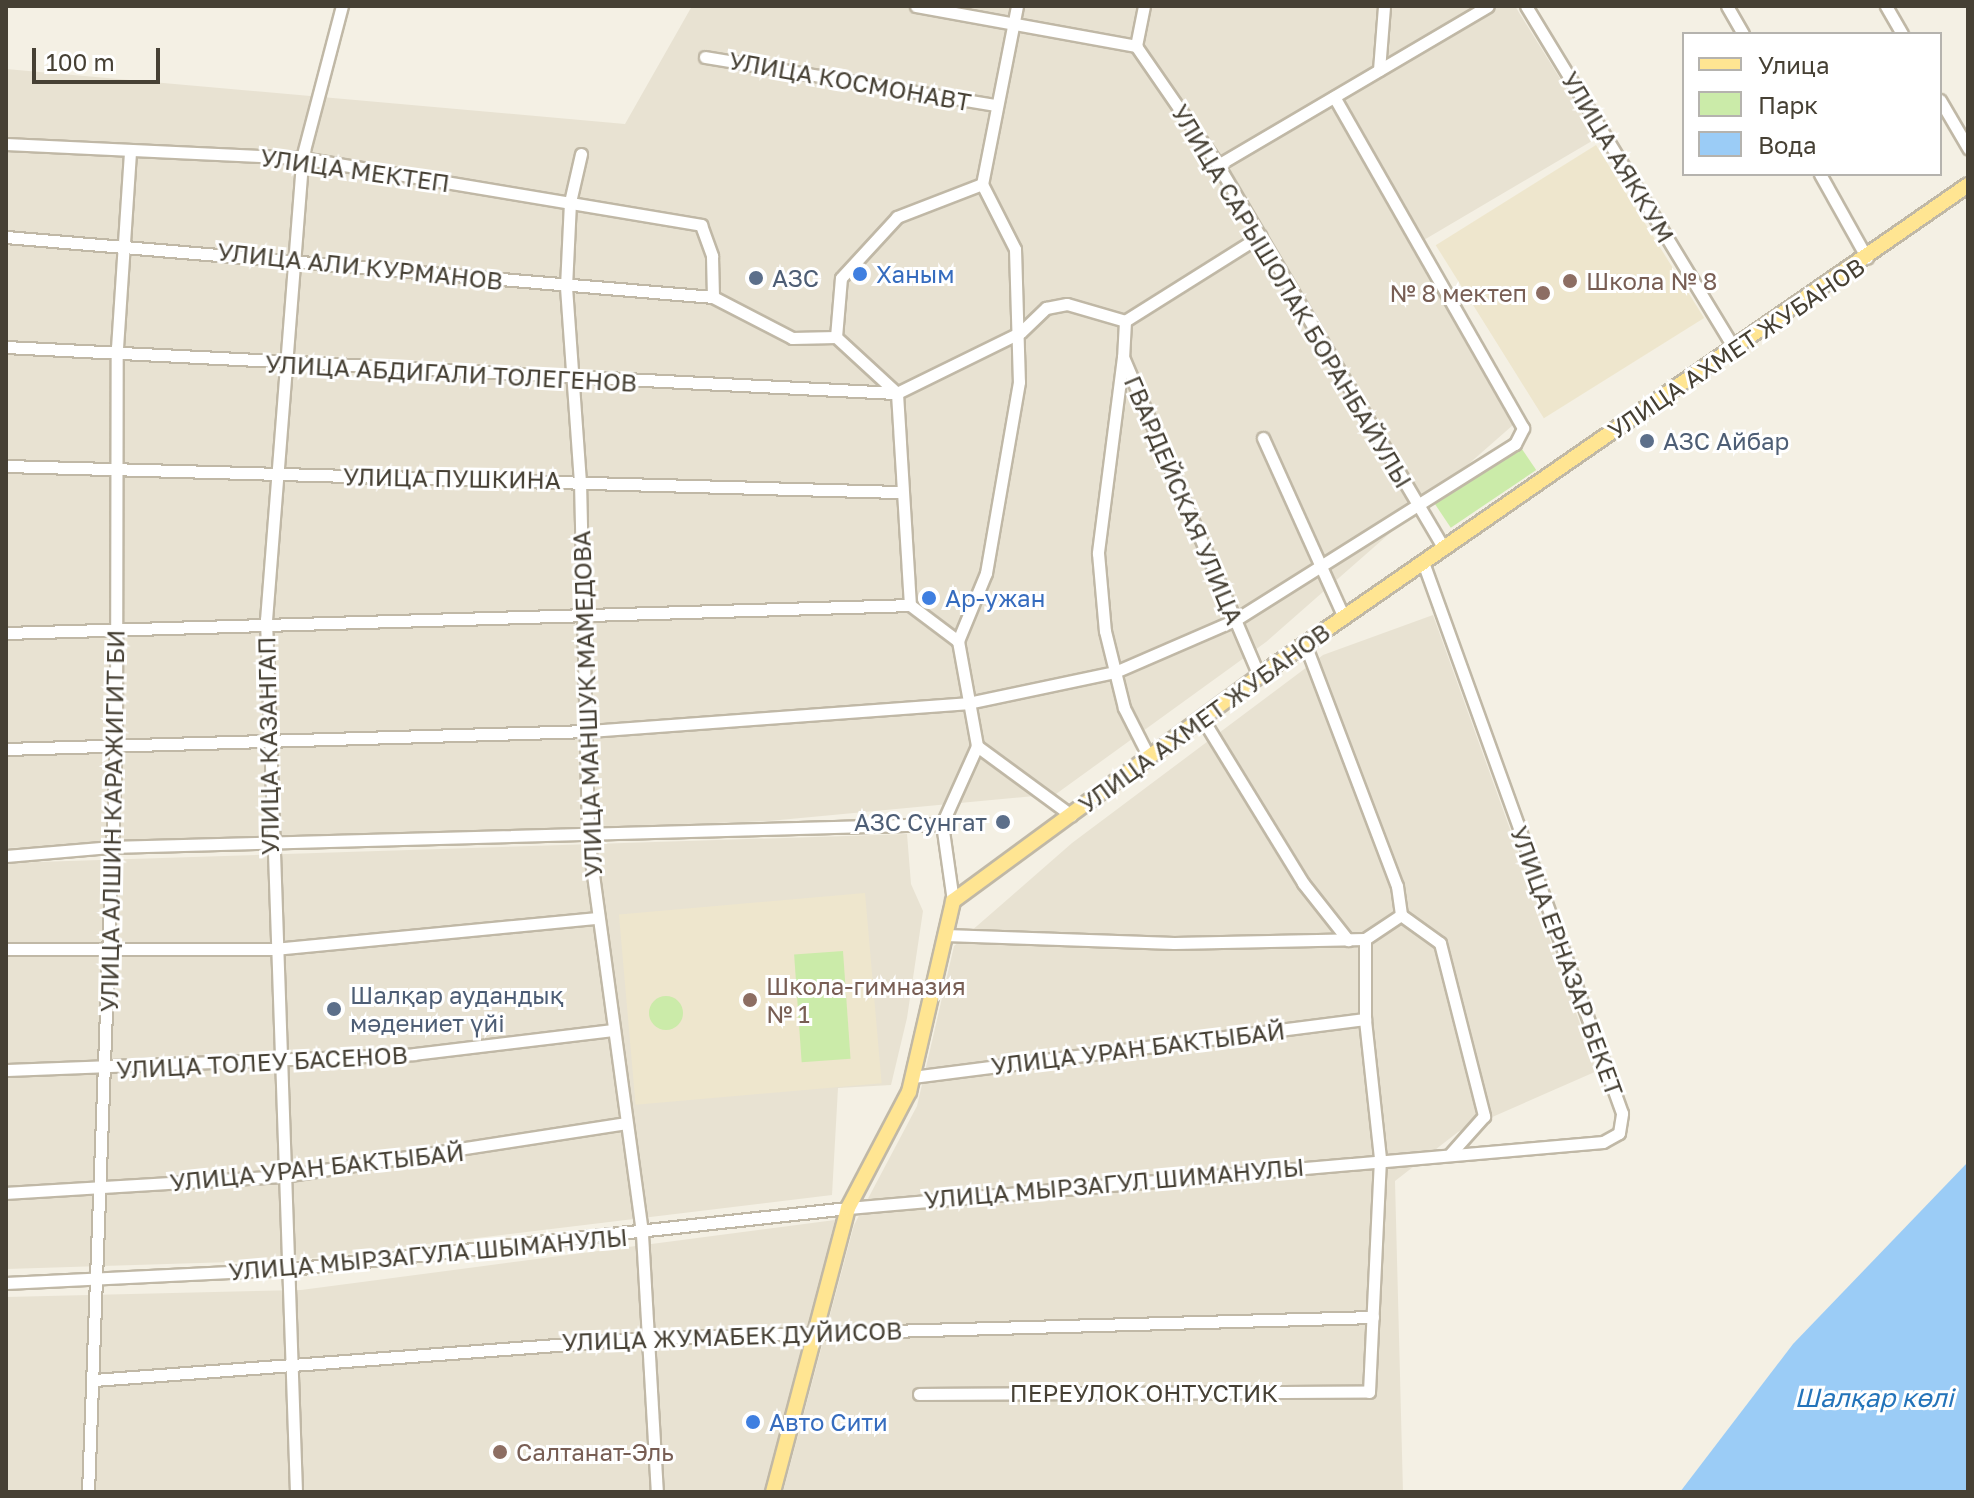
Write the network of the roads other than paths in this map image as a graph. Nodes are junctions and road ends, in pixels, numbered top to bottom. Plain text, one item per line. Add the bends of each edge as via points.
1 (342, 6) edge
2 (916, 6) edge
3 (1017, 6) edge
4 (1144, 6) edge
5 (1384, 6) edge
6 (1488, 6) edge
7 (1526, 6) edge
8 (1727, 6) edge
9 (1886, 6) edge
10 (1013, 26) junction
11 (1742, 32) edge
12 (1901, 32) edge
13 (1136, 46) junction
14 (705, 57) dead end
15 (1379, 70) junction
16 (1334, 97) junction
17 (1942, 103) edge
18 (995, 105) junction
19 (6, 144) edge
20 (1968, 148) edge
21 (130, 151) junction
22 (581, 154) dead end
23 (302, 158) junction
24 (1218, 165) junction
25 (1821, 176) edge
26 (982, 184) junction
27 (1968, 185) edge
28 (570, 202) junction
29 (1260, 236) junction
30 (6, 237) edge
31 (122, 245) junction
32 (297, 258) junction
33 (1867, 258) junction
34 (566, 287) junction
35 (713, 297) junction
36 (1125, 321) junction
37 (1021, 332) junction
38 (836, 337) junction
39 (6, 347) edge
40 (117, 348) junction
41 (1735, 350) junction
42 (1123, 357) junction
43 (287, 366) junction
44 (571, 379) junction
45 (897, 393) junction
46 (1263, 438) dead end
47 (6, 466) edge
48 (119, 466) junction
49 (280, 473) junction
50 (580, 481) junction
51 (899, 492) junction
52 (1417, 503) junction
53 (1444, 548) junction
54 (1423, 562) junction
55 (1321, 565) junction
56 (910, 605) junction
57 (579, 613) junction
58 (1344, 617) junction
59 (266, 620) junction
60 (1235, 620) junction
61 (117, 627) junction
62 (6, 633) edge
63 (958, 641) junction
64 (1305, 644) junction
65 (1115, 672) junction
66 (1259, 676) junction
67 (968, 703) junction
68 (1202, 718) junction
69 (588, 731) junction
70 (268, 740) junction
71 (116, 742) junction
72 (977, 746) junction
73 (6, 749) edge
74 (1149, 757) junction
75 (1071, 815) junction
76 (942, 824) junction
77 (588, 838) junction
78 (269, 844) junction
79 (110, 847) junction
80 (6, 856) edge
81 (953, 901) junction
82 (1401, 915) junction
83 (598, 918) junction
84 (945, 935) junction
85 (1365, 939) junction
86 (1348, 940) junction
87 (108, 948) junction
88 (6, 949) edge
89 (274, 949) junction
90 (1365, 1019) junction
91 (612, 1030) junction
92 (279, 1063) junction
93 (6, 1070) edge
94 (106, 1070) junction
95 (912, 1077) junction
96 (626, 1123) junction
97 (1451, 1153) junction
98 (1380, 1158) junction
99 (284, 1176) junction
100 (103, 1188) junction
101 (6, 1193) edge
102 (848, 1208) junction
103 (642, 1234) junction
104 (291, 1269) junction
105 (99, 1280) junction
106 (6, 1283) edge
107 (1373, 1317) junction
108 (815, 1332) junction
109 (649, 1338) junction
110 (293, 1365) junction
111 (94, 1380) junction
112 (919, 1394) dead end
113 (88, 1492) edge
114 (296, 1492) edge
115 (657, 1492) edge
116 (773, 1492) edge

1 - 23 street, УЛИЦА КАЗАНГАП
2 - 10 street
3 - 10 street
4 - 13 street
5 - 15 street
6 - 15 street
7 - 41 street, УЛИЦА АЯККУМ
8 - 11 street
9 - 12 street
10 - 13 street
10 - 18 street
13 - 24 street, УЛИЦА САРЫШОЛАК БОРАНБАЙУЛЫ
14 - 18 street, УЛИЦА КОСМОНАВТ
15 - 16 street
16 - 24 street
16 - 52 street via 1523,428 1515,444
17 - 20 street
18 - 26 street
19 - 21 street, УЛИЦА МЕКТЕП
21 - 23 street, УЛИЦА МЕКТЕП
21 - 31 street, УЛИЦА АЛШИН КАРАЖИГИТ БИ
22 - 28 street, УЛИЦА МАНШУК МАМЕДОВА
23 - 28 street, УЛИЦА МЕКТЕП
23 - 32 street, УЛИЦА КАЗАНГАП
24 - 29 street, УЛИЦА САРЫШОЛАК БОРАНБАЙУЛЫ
25 - 33 street
26 - 37 street via 1015,249
26 - 38 street via 897,217 841,278
27 - 33 main road, УЛИЦА АХМЕТ ЖУБАНОВ
28 - 34 street, УЛИЦА МАНШУК МАМЕДОВА
28 - 35 street, УЛИЦА МЕКТЕП via 701,225 712,256
29 - 36 street
29 - 52 street, УЛИЦА САРЫШОЛАК БОРАНБАЙУЛЫ
30 - 31 street, УЛИЦА АЛИ КУРМАНОВ
31 - 32 street, УЛИЦА АЛИ КУРМАНОВ
31 - 40 street, УЛИЦА АЛШИН КАРАЖИГИТ БИ
32 - 34 street, УЛИЦА АЛИ КУРМАНОВ
32 - 43 street, УЛИЦА КАЗАНГАП
33 - 41 main road, УЛИЦА АХМЕТ ЖУБАНОВ
34 - 35 street, УЛИЦА АЛИ КУРМАНОВ
34 - 44 street, УЛИЦА МАНШУК МАМЕДОВА
35 - 38 street via 792,338
36 - 37 street via 1067,304 1046,308
36 - 42 street, ГВАРДЕЙСКАЯ УЛИЦА
37 - 45 street
37 - 63 street via 986,573
38 - 45 street
39 - 40 street, УЛИЦА АБДИГАЛИ ТОЛЕГЕНОВ
40 - 43 street, УЛИЦА АБДИГАЛИ ТОЛЕГЕНОВ
40 - 48 street, УЛИЦА АЛШИН КАРАЖИГИТ БИ
41 - 53 main road, УЛИЦА АХМЕТ ЖУБАНОВ
42 - 60 street, ГВАРДЕЙСКАЯ УЛИЦА
42 - 65 street via 1098,553
43 - 44 street, УЛИЦА АБДИГАЛИ ТОЛЕГЕНОВ
43 - 49 street, УЛИЦА КАЗАНГАП
44 - 45 street, УЛИЦА АБДИГАЛИ ТОЛЕГЕНОВ
44 - 50 street, УЛИЦА МАНШУК МАМЕДОВА
45 - 51 street
46 - 55 street
47 - 48 street, УЛИЦА ПУШКИНА
48 - 49 street, УЛИЦА ПУШКИНА
48 - 61 street, УЛИЦА АЛШИН КАРАЖИГИТ БИ
49 - 50 street, УЛИЦА ПУШКИНА
49 - 59 street, УЛИЦА КАЗАНГАП
50 - 51 street, УЛИЦА ПУШКИНА
50 - 57 street, УЛИЦА МАНШУК МАМЕДОВА
51 - 56 street
52 - 53 street, УЛИЦА САРЫШОЛАК БОРАНБАЙУЛЫ
52 - 55 street
53 - 54 main road, УЛИЦА АХМЕТ ЖУБАНОВ
54 - 58 main road, УЛИЦА АХМЕТ ЖУБАНОВ
54 - 97 street, УЛИЦА ЕРНАЗАР БЕКЕТ via 1622,1113 1619,1133 1603,1142
55 - 58 street
55 - 60 street
56 - 57 street
56 - 63 street
57 - 59 street
57 - 69 street, УЛИЦА МАНШУК МАМЕДОВА
58 - 64 main road, УЛИЦА АХМЕТ ЖУБАНОВ
59 - 61 street
59 - 70 street, УЛИЦА КАЗАНГАП
60 - 65 street
60 - 66 street, ГВАРДЕЙСКАЯ УЛИЦА
61 - 62 street
61 - 71 street, УЛИЦА АЛШИН КАРАЖИГИТ БИ
63 - 67 street
64 - 66 main road, УЛИЦА АХМЕТ ЖУБАНОВ
64 - 82 street
65 - 67 street
65 - 74 street
66 - 68 main road, УЛИЦА АХМЕТ ЖУБАНОВ
67 - 69 street
67 - 72 street
68 - 74 main road, УЛИЦА АХМЕТ ЖУБАНОВ
68 - 86 street via 1303,883
69 - 70 street
69 - 77 street, УЛИЦА МАНШУК МАМЕДОВА
70 - 71 street
70 - 78 street, УЛИЦА КАЗАНГАП
71 - 73 street
71 - 79 street, УЛИЦА АЛШИН КАРАЖИГИТ БИ
72 - 75 street
72 - 76 street
74 - 75 main road, УЛИЦА АХМЕТ ЖУБАНОВ
75 - 81 main road, УЛИЦА АХМЕТ ЖУБАНОВ
76 - 77 street
76 - 81 street
77 - 78 street
77 - 83 street, УЛИЦА МАНШУК МАМЕДОВА
78 - 79 street
78 - 89 street, УЛИЦА КАЗАНГАП
79 - 80 street
79 - 87 street, УЛИЦА АЛШИН КАРАЖИГИТ БИ
81 - 84 main road
82 - 85 street
82 - 97 street via 1440,943 1484,1116
83 - 89 street
83 - 91 street, УЛИЦА МАНШУК МАМЕДОВА
84 - 86 street
84 - 95 main road
85 - 86 street
85 - 90 street
87 - 88 street
87 - 89 street
87 - 94 street, УЛИЦА АЛШИН КАРАЖИГИТ БИ
89 - 92 street, УЛИЦА КАЗАНГАП
90 - 95 street, УЛИЦА УРАН БАКТЫБАЙ
90 - 98 street
91 - 92 street, УЛИЦА ТОЛЕУ БАСЕНОВ
91 - 96 street, УЛИЦА МАНШУК МАМЕДОВА
92 - 94 street, УЛИЦА ТОЛЕУ БАСЕНОВ
92 - 99 street, УЛИЦА КАЗАНГАП
93 - 94 street, УЛИЦА ТОЛЕУ БАСЕНОВ
94 - 100 street, УЛИЦА АЛШИН КАРАЖИГИТ БИ
95 - 102 main road
96 - 99 street, УЛИЦА УРАН БАКТЫБАЙ
96 - 103 street, УЛИЦА МАНШУК МАМЕДОВА
97 - 98 street, УЛИЦА ЕРНАЗАР БЕКЕТ
98 - 102 street, УЛИЦА МЫРЗАГУЛ ШИМАНУЛЫ
98 - 107 street
99 - 100 street, УЛИЦА УРАН БАКТЫБАЙ
99 - 104 street, УЛИЦА КАЗАНГАП
100 - 101 street, УЛИЦА УРАН БАКТЫБАЙ
100 - 105 street, УЛИЦА АЛШИН КАРАЖИГИТ БИ
102 - 103 street, УЛИЦА МЫРЗАГУЛА ШЫМАНУЛЫ
102 - 108 main road
103 - 104 street, УЛИЦА МЫРЗАГУЛА ШЫМАНУЛЫ
103 - 109 street, УЛИЦА МАНШУК МАМЕДОВА
104 - 105 street, УЛИЦА МЫРЗАГУЛА ШЫМАНУЛЫ
104 - 110 street, УЛИЦА КАЗАНГАП
105 - 106 street, УЛИЦА МЫРЗАГУЛА ШЫМАНУЛЫ
105 - 111 street, УЛИЦА АЛШИН КАРАЖИГИТ БИ
107 - 108 street, УЛИЦА ЖУМАБЕК ДУЙИСОВ
107 - 112 street, ПЕРЕУЛОК ОНТУСТИК via 1369,1392
108 - 109 street, УЛИЦА ЖУМАБЕК ДУЙИСОВ
108 - 116 main road
109 - 110 street, УЛИЦА ЖУМАБЕК ДУЙИСОВ
109 - 115 street, УЛИЦА МАНШУК МАМЕДОВА
110 - 111 street, УЛИЦА ЖУМАБЕК ДУЙИСОВ
110 - 114 street, УЛИЦА КАЗАНГАП
111 - 113 street, УЛИЦА АЛШИН КАРАЖИГИТ БИ

